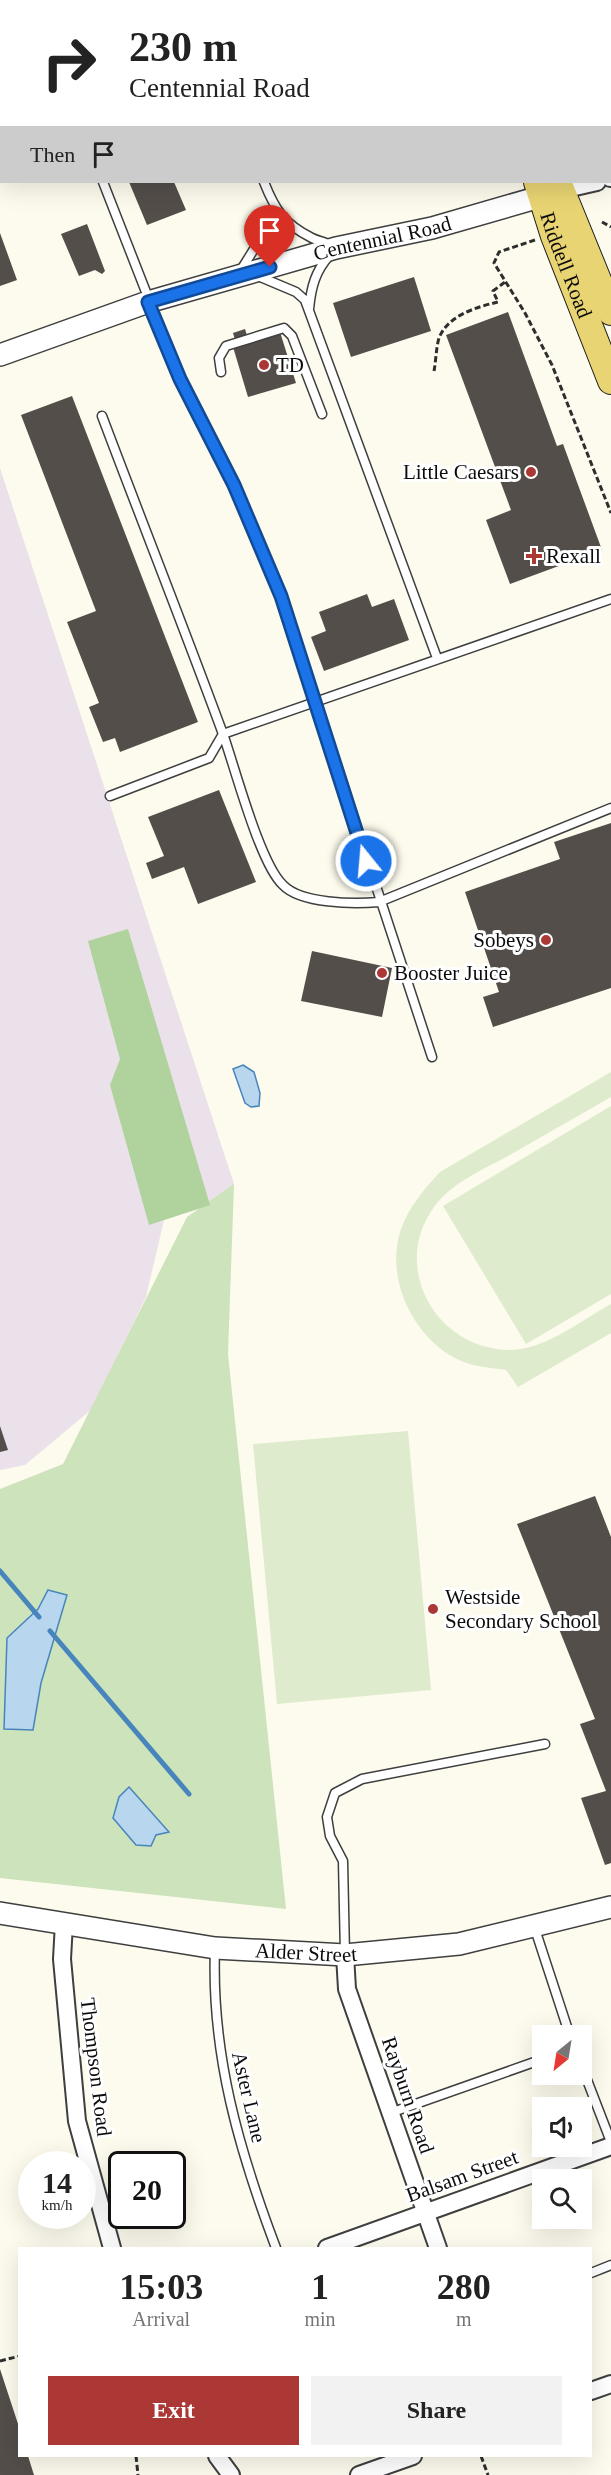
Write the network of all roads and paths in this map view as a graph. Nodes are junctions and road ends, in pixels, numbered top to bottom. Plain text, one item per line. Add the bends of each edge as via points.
1 (103, 183) edge
2 (264, 183) edge
3 (588, 183) edge
4 (550, 187) edge
5 (274, 208) junction
6 (602, 222) dead end
7 (611, 227) edge
8 (554, 236) junction
9 (336, 248) junction
10 (242, 275) junction
11 (505, 282) junction
12 (148, 302) junction
13 (309, 312) junction
14 (611, 312) edge
15 (0, 356) edge
16 (434, 371) dead end
17 (222, 372) dead end
18 (611, 381) edge
19 (322, 414) dead end
20 (102, 416) dead end
21 (611, 513) edge
22 (611, 598) edge
23 (436, 658) junction
24 (315, 702) junction
25 (223, 734) junction
26 (110, 796) dead end
27 (611, 808) edge
28 (379, 902) junction
29 (432, 1057) dead end
30 (545, 1744) dead end
31 (611, 1907) edge
32 (0, 1913) edge
33 (64, 1923) junction
34 (534, 1926) junction
35 (215, 1948) junction
36 (345, 1955) junction
37 (566, 2025) edge
38 (532, 2063) edge
39 (589, 2085) edge
40 (390, 2113) junction
41 (611, 2144) edge
42 (425, 2214) junction
43 (112, 2247) edge
44 (276, 2247) edge
45 (330, 2247) edge
46 (438, 2247) edge
47 (611, 2265) edge
48 (592, 2272) edge
49 (18, 2356) edge
50 (0, 2361) edge
51 (611, 2384) edge
52 (592, 2391) edge
53 (136, 2457) edge
54 (218, 2457) edge
55 (410, 2457) edge
56 (481, 2457) edge
57 (138, 2475) edge
58 (231, 2475) edge
59 (359, 2475) edge
60 (488, 2475) edge

1 - 12 lane
2 - 5 lane
3 - 4 street
4 - 8 main road, Riddell Road
4 - 9 street, Centennial Road via 432,228
4 - 14 main road, Riddell Road
5 - 9 lane via 302,232
5 - 10 lane
6 - 7 path
8 - 11 path via 499,252 494,263
8 - 18 main road, Riddell Road
9 - 10 street, Centennial Road
9 - 13 lane via 316,275
10 - 12 street, Centennial Road
10 - 13 lane via 271,280 296,292 305,300
11 - 16 path via 493,291 498,302 477,307 453,320 440,337
11 - 21 path via 552,365
12 - 15 street, Centennial Road
12 - 24 lane via 281,596
13 - 23 lane
17 - 19 lane via 219,358 226,346 284,328 292,336
20 - 25 lane
22 - 23 lane
23 - 24 lane
24 - 25 lane
24 - 28 lane
25 - 26 lane via 209,758
25 - 28 lane via 265,855 284,887 325,902
27 - 28 lane
28 - 29 lane
30 - 36 lane via 362,1779 335,1793 327,1817 330,1836 343,1861
31 - 34 street, Alder Street
32 - 33 street, Alder Street
33 - 35 street, Alder Street
33 - 43 street, Thompson Road via 63,1970 77,2121
34 - 36 street, Alder Street via 459,1944
34 - 37 lane
35 - 36 street, Alder Street
35 - 44 lane, Aster Lane via 214,2000 221,2062 237,2136
36 - 40 street, Rayburn Road via 347,1989
38 - 40 lane
39 - 41 lane
40 - 42 street, Rayburn Road
41 - 42 street, Balsam Street
42 - 45 street, Balsam Street
42 - 46 street, Rayburn Road
47 - 48 lane
49 - 50 path
51 - 52 street
53 - 57 path
54 - 58 street
55 - 59 street
56 - 60 path

